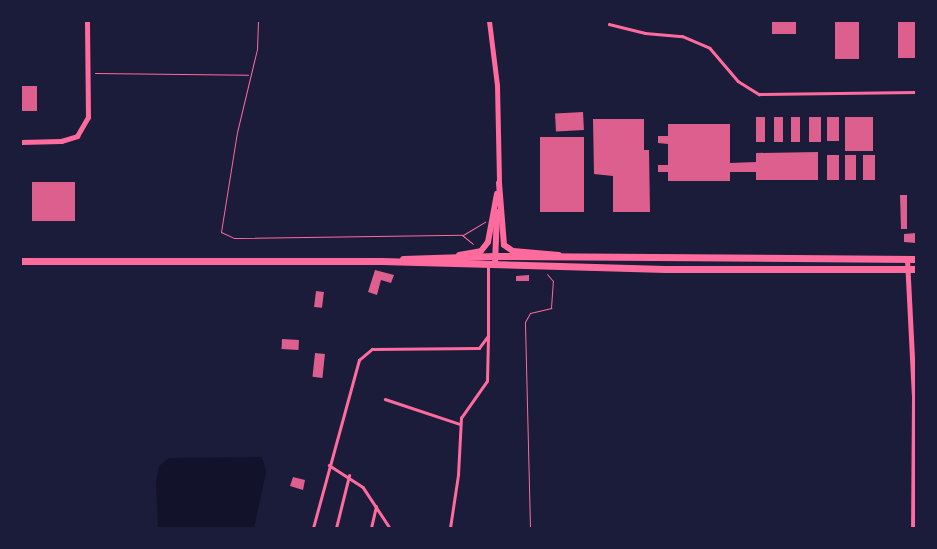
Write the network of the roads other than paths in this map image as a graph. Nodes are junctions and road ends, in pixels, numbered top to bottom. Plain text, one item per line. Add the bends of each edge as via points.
1 (87, 21) edge
2 (489, 21) edge
3 (609, 24) dead end
4 (916, 92) edge
5 (21, 142) edge
6 (499, 183) junction
7 (492, 256) junction
8 (444, 257) junction
9 (566, 257) junction
10 (907, 259) junction
11 (916, 259) edge
12 (21, 261) edge
13 (380, 261) junction
14 (492, 264) junction
15 (912, 270) edge
16 (488, 336) junction
17 (385, 399) dead end
18 (460, 424) junction
19 (329, 465) junction
20 (349, 476) junction
21 (376, 507) junction
22 (313, 528) edge
23 (336, 528) edge
24 (371, 528) edge
25 (390, 528) edge
26 (450, 528) edge
27 (913, 528) edge

1 - 5 street via 88,118 77,136 61,141
2 - 6 street via 497,90
3 - 4 lane via 645,33 682,36 710,48 738,81 759,94
6 - 7 street
6 - 8 street via 488,242 476,252
6 - 9 street via 504,245 513,251 548,252
7 - 8 main road
7 - 9 main road
7 - 14 street
8 - 13 main road
9 - 10 main road
10 - 11 main road
10 - 15 street
12 - 13 main road
13 - 14 main road
14 - 15 main road via 665,269
14 - 16 lane
15 - 27 street
16 - 18 lane via 487,381 464,412
16 - 19 lane via 479,348 372,349 359,360
17 - 18 lane
18 - 26 lane via 458,475
19 - 20 lane
19 - 22 lane
20 - 21 lane via 363,487
20 - 23 lane
21 - 24 lane
21 - 25 lane

